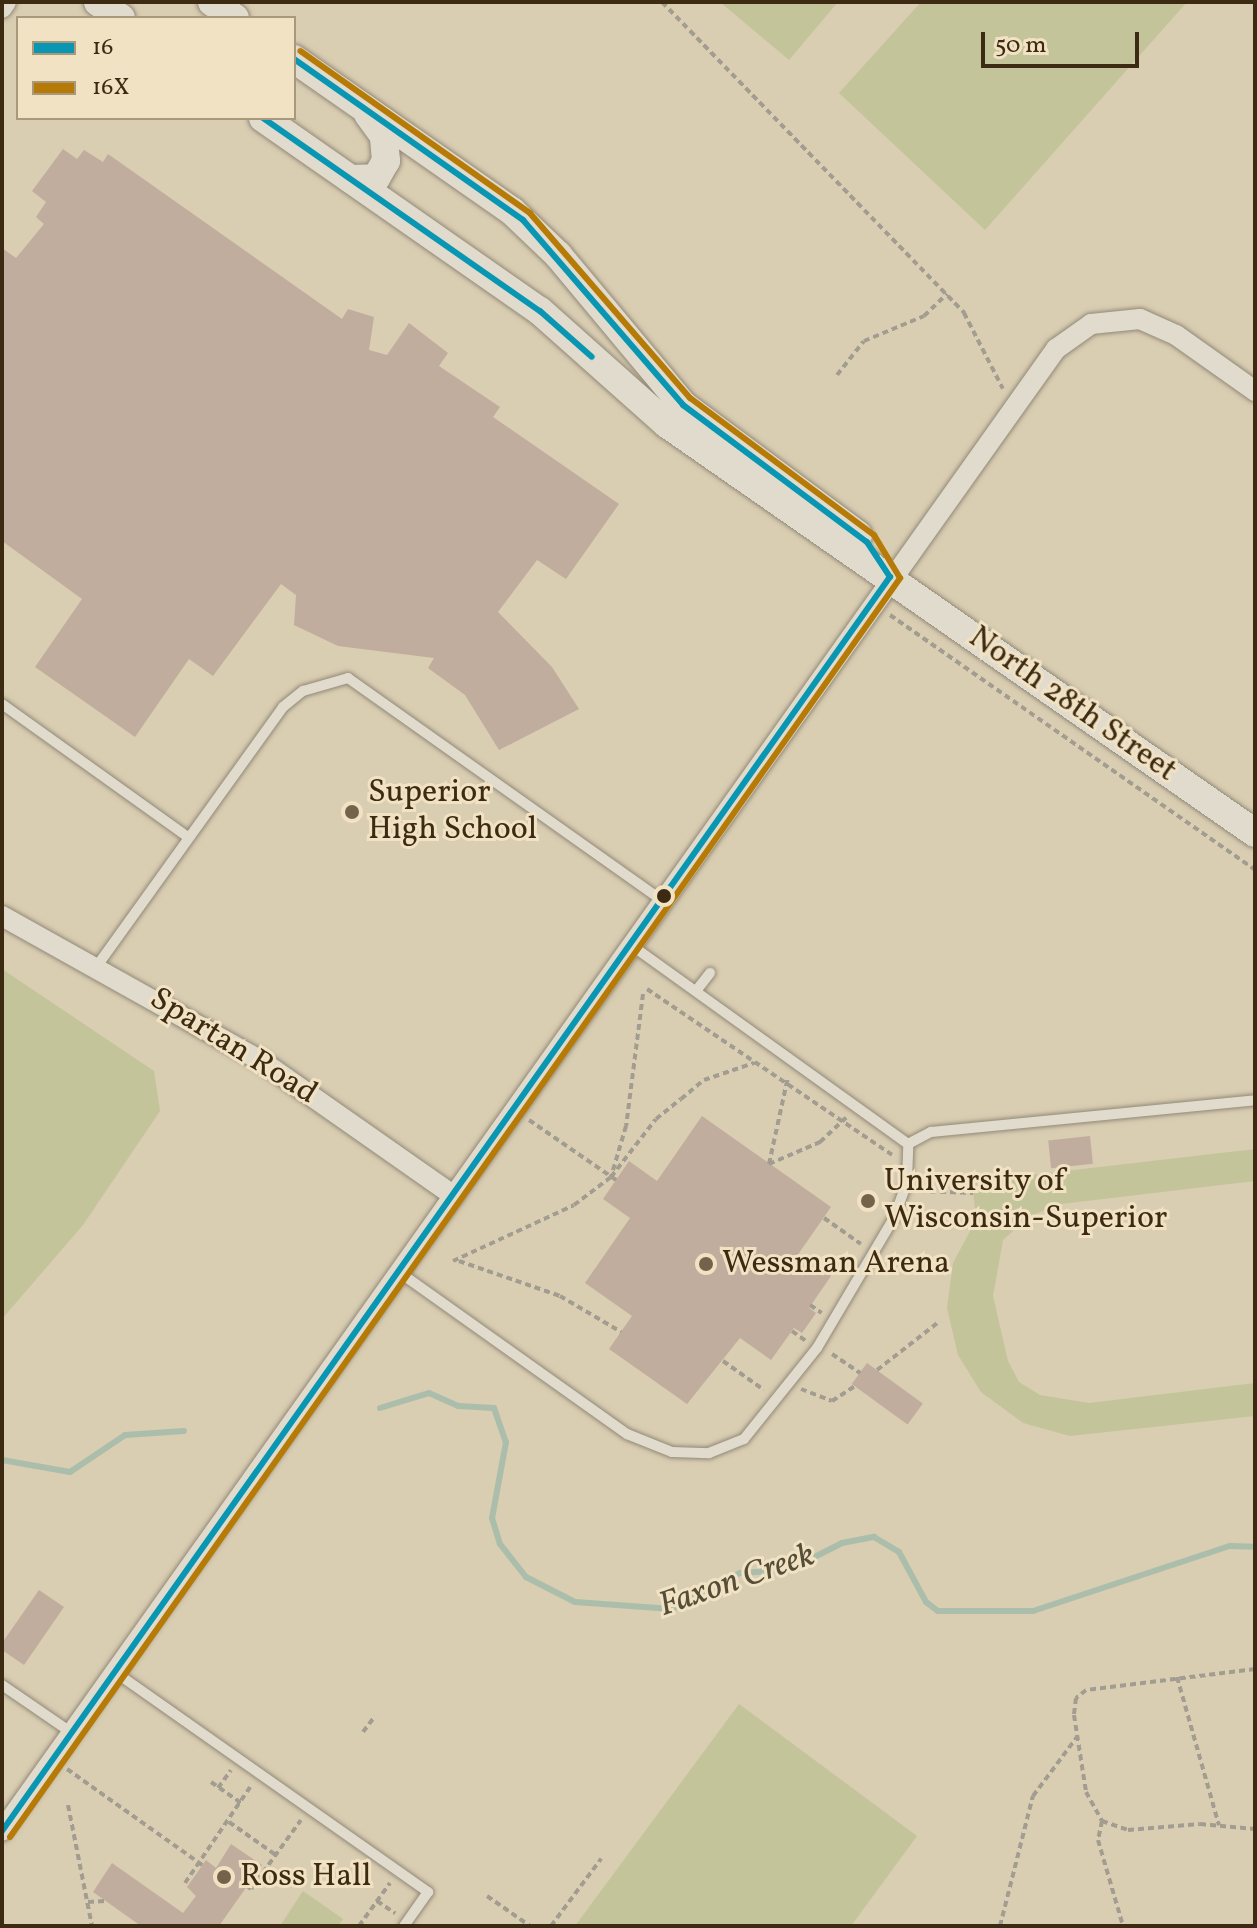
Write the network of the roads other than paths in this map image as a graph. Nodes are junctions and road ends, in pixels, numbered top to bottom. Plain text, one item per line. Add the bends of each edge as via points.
1 (6, 2) edge
2 (98, 2) edge
3 (212, 2) edge
4 (2, 8) edge
5 (118, 16) edge
6 (232, 16) edge
7 (296, 60) edge
8 (349, 96) junction
9 (266, 120) edge
10 (351, 179) junction
11 (1255, 391) edge
12 (890, 577) junction
13 (2, 704) edge
14 (1255, 833) edge
15 (188, 837) junction
16 (662, 900) junction
17 (2, 916) edge
18 (630, 944) junction
19 (97, 966) junction
20 (710, 973) dead end
21 (696, 991) junction
22 (1255, 1100) edge
23 (909, 1149) junction
24 (454, 1196) junction
25 (399, 1272) junction
26 (115, 1672) junction
27 (2, 1685) edge
28 (72, 1733) junction
29 (2, 1831) edge
30 (404, 1926) edge

1 - 4 street
2 - 5 main road
3 - 6 main road
7 - 8 main road, North 28th Street
8 - 10 main road via 377,125 387,151 376,178
8 - 12 main road, North 28th Street via 523,220 683,405 867,542
9 - 10 main road, North 28th Street
10 - 12 main road, North 28th Street via 540,311 667,424
11 - 12 street via 1160,326 1124,316 1091,324 1067,339
12 - 14 main road, North 28th Street
12 - 16 street
13 - 15 lane
15 - 16 lane via 289,701 348,678
15 - 19 lane
16 - 18 street
17 - 19 street, Spartan Road
18 - 21 lane
18 - 24 street
19 - 24 street, Spartan Road via 260,1060
20 - 21 lane
21 - 23 lane via 858,1106
22 - 23 lane via 931,1132
23 - 25 lane via 905,1189 819,1346 751,1434 728,1448 695,1455 657,1448 616,1426
24 - 25 street
25 - 26 street
26 - 28 street
26 - 30 lane via 428,1892
27 - 28 lane
28 - 29 street

